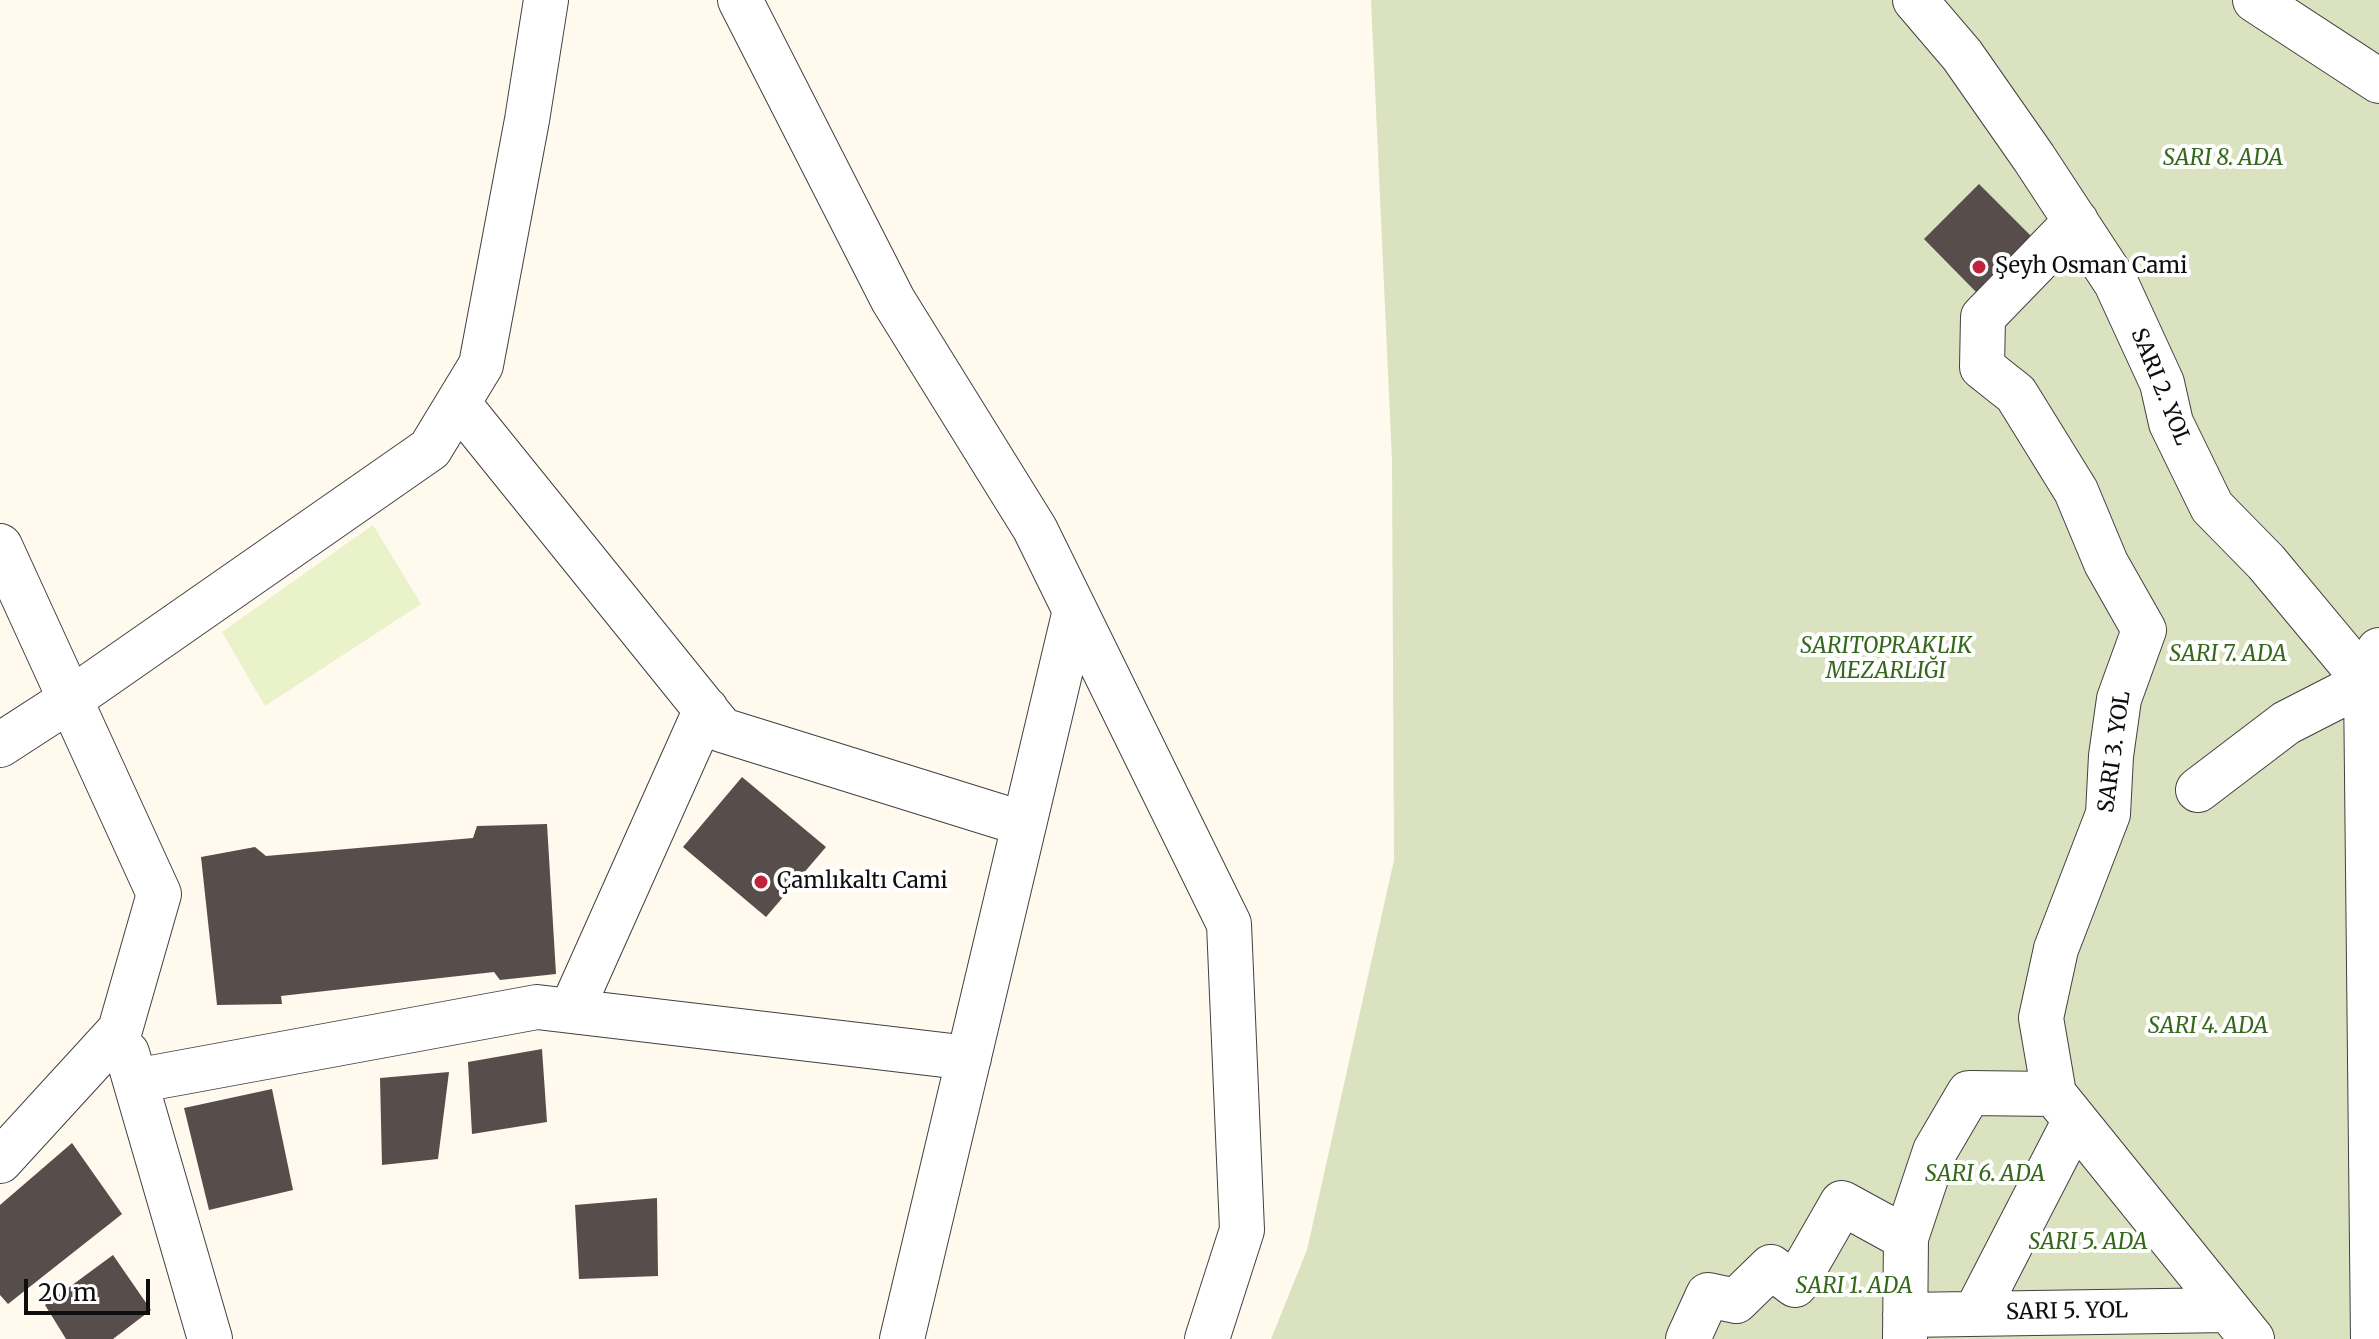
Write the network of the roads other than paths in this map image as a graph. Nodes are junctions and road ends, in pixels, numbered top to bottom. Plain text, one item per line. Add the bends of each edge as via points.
1 (546, 0) edge
2 (740, 0) edge
3 (1915, 0) edge
4 (2255, 0) edge
5 (2379, 81) edge
6 (2076, 221) junction
7 (458, 403) junction
8 (0, 546) edge
9 (1075, 610) junction
10 (2372, 666) edge
11 (71, 699) junction
12 (706, 709) junction
13 (0, 745) edge
14 (2198, 790) dead end
15 (1024, 824) junction
16 (571, 1011) junction
17 (120, 1030) junction
18 (969, 1058) junction
19 (135, 1081) junction
20 (2065, 1107) junction
21 (0, 1161) edge
22 (1906, 1238) junction
23 (1975, 1314) junction
24 (2240, 1324) edge
25 (1905, 1327) edge
26 (210, 1339) edge
27 (892, 1339) edge
28 (902, 1339) edge
29 (1207, 1339) edge
30 (1688, 1339) edge
31 (2373, 1339) edge

1 - 7 street via 481,365
2 - 9 street via 893,300 1035,529
3 - 6 street, SARI 2. YOL via 1962,55
4 - 5 street
6 - 10 street, SARI 2. YOL via 2116,283 2162,383 2171,423 2212,507
6 - 20 street, SARI 3. YOL via 1983,317 1982,367 2016,394 2069,479 2106,563 2144,630 2119,699 2108,814 2056,949 2041,1018
7 - 11 street via 430,449
7 - 12 street
8 - 11 street
9 - 15 street
9 - 29 street via 1229,924 1242,1230
10 - 14 street
10 - 31 street
11 - 13 street
11 - 17 street via 159,894
12 - 15 street via 722,730
12 - 16 street
15 - 18 street
16 - 18 street
16 - 19 street via 537,1007
17 - 19 street
17 - 21 street
18 - 28 street
19 - 26 street
20 - 22 street via 1969,1093 1935,1151
20 - 23 street
20 - 24 street, SARI 3. YOL
22 - 25 street
22 - 30 street via 1842,1203 1795,1285 1771,1267 1736,1301 1708,1295
23 - 24 street, SARI 5. YOL
23 - 25 street, SARI 5. YOL
27 - 28 street

